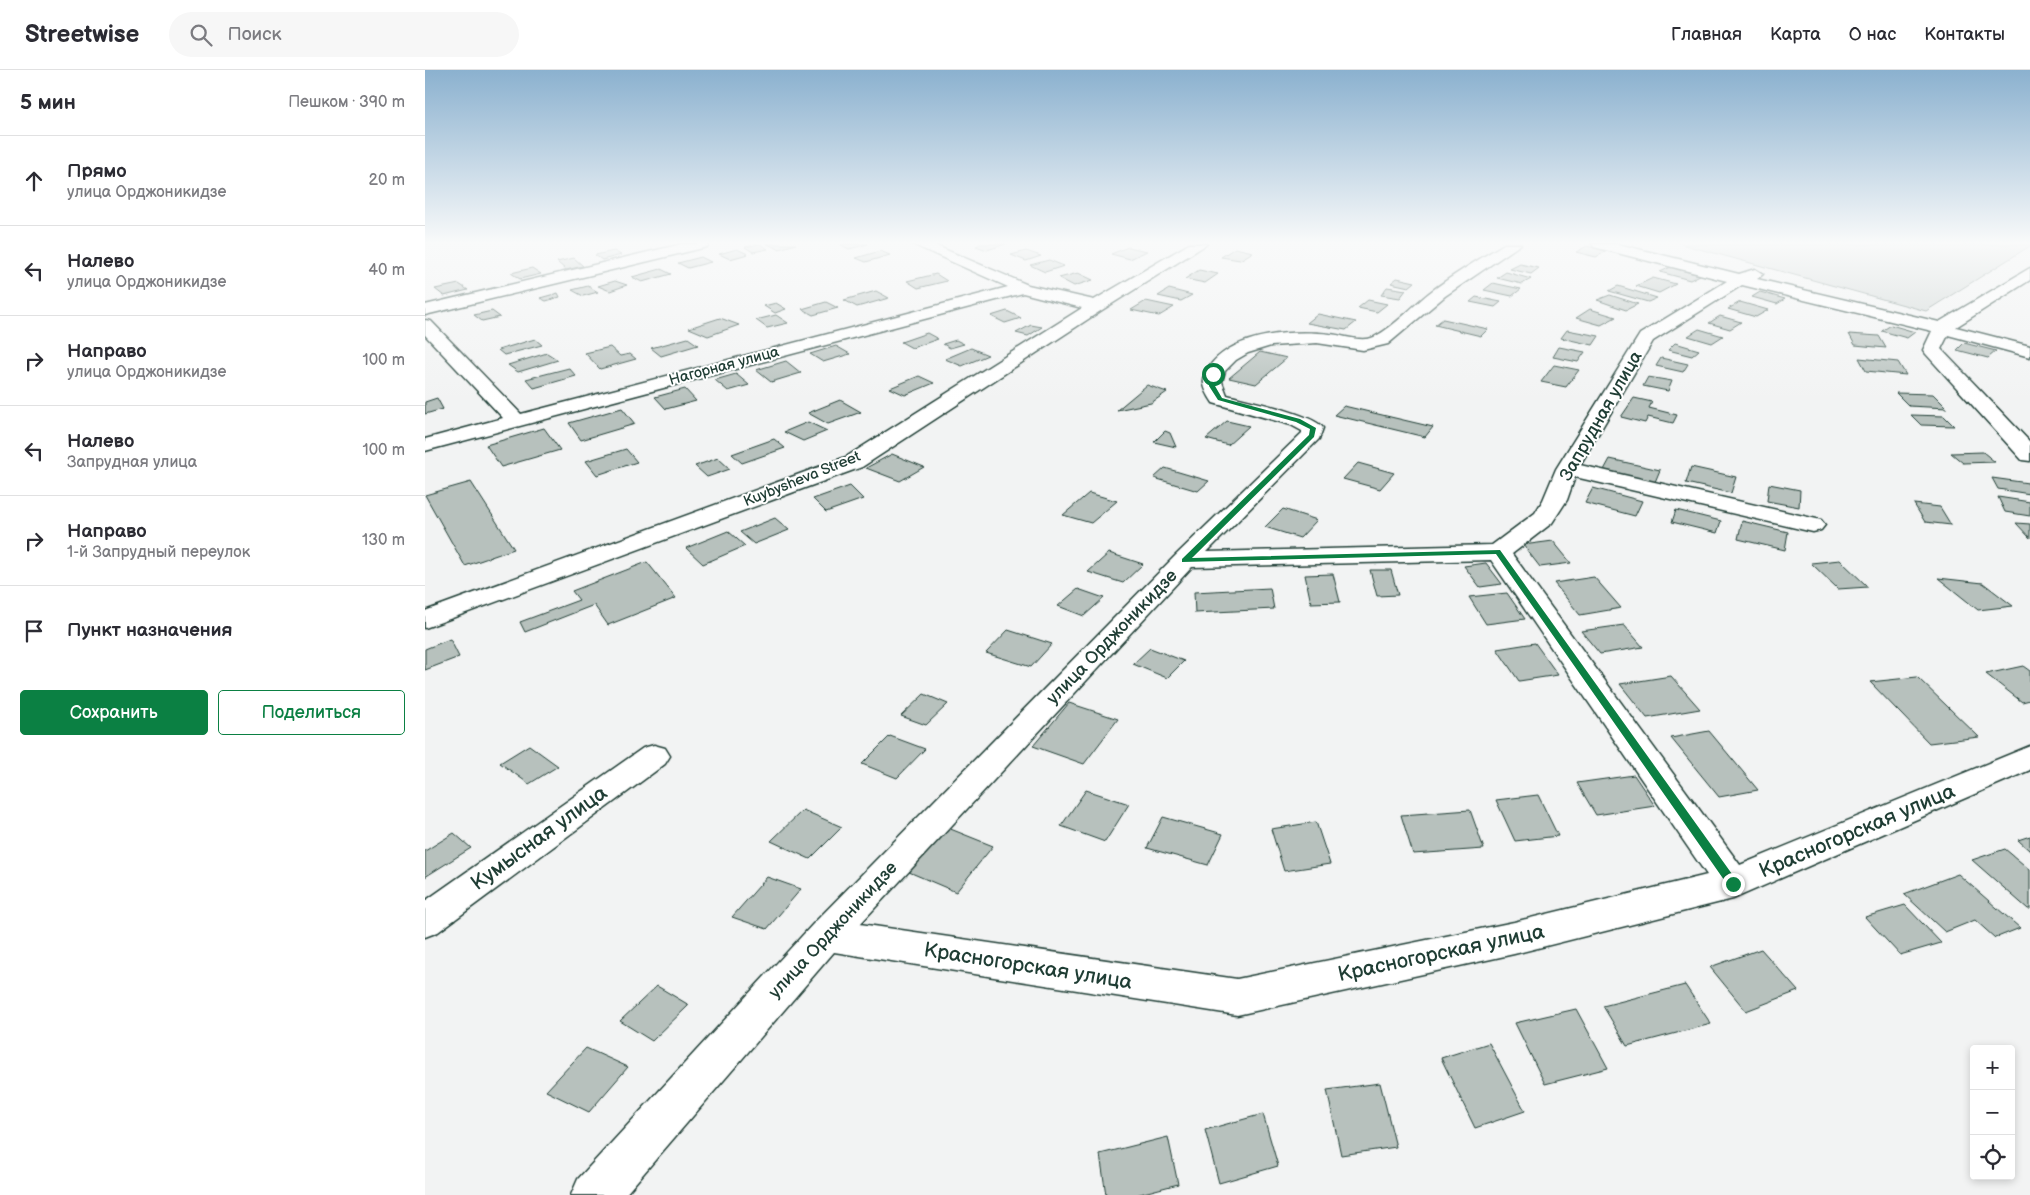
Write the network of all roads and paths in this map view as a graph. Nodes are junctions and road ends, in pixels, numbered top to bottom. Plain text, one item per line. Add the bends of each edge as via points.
1 (482, 296) edge
2 (991, 296) edge
3 (1057, 296) edge
4 (1112, 296) edge
5 (1435, 296) edge
6 (1715, 296) edge
7 (1822, 296) edge
8 (1992, 296) edge
9 (1096, 306) junction
10 (425, 310) edge
11 (425, 325) edge
12 (1942, 328) junction
13 (2030, 352) edge
14 (517, 421) junction
15 (425, 445) edge
16 (2030, 454) edge
17 (1567, 469) junction
18 (1813, 525) dead end
19 (1498, 552) junction
20 (1185, 560) junction
21 (425, 620) edge
22 (654, 756) dead end
23 (2030, 756) edge
24 (1733, 884) junction
25 (425, 921) edge
26 (826, 935) junction
27 (594, 1195) edge

1 - 10 street
2 - 14 street, Нагорная улица
3 - 9 street
4 - 9 street, Kuybysheva Street
5 - 20 street, улица Орджоникидзе via 1372,345 1331,339 1285,339 1241,350 1224,361 1213,374 1212,386 1220,399 1298,421 1313,428 1312,436
6 - 17 street, Запрудная улица via 1646,338
7 - 12 street
8 - 12 street
9 - 21 street, Kuybysheva Street via 854,462
11 - 14 street
12 - 13 street
12 - 16 street via 1932,350
14 - 15 street, Нагорная улица
17 - 18 street
17 - 19 street, Запрудная улица via 1544,518
19 - 20 street
19 - 24 street
20 - 26 street, улица Орджоникидзе
22 - 25 street, Кумысная улица
23 - 24 street, Красногорская улица
24 - 26 street, Красногорская улица via 1514,938 1237,997
26 - 27 street, улица Орджоникидзе

